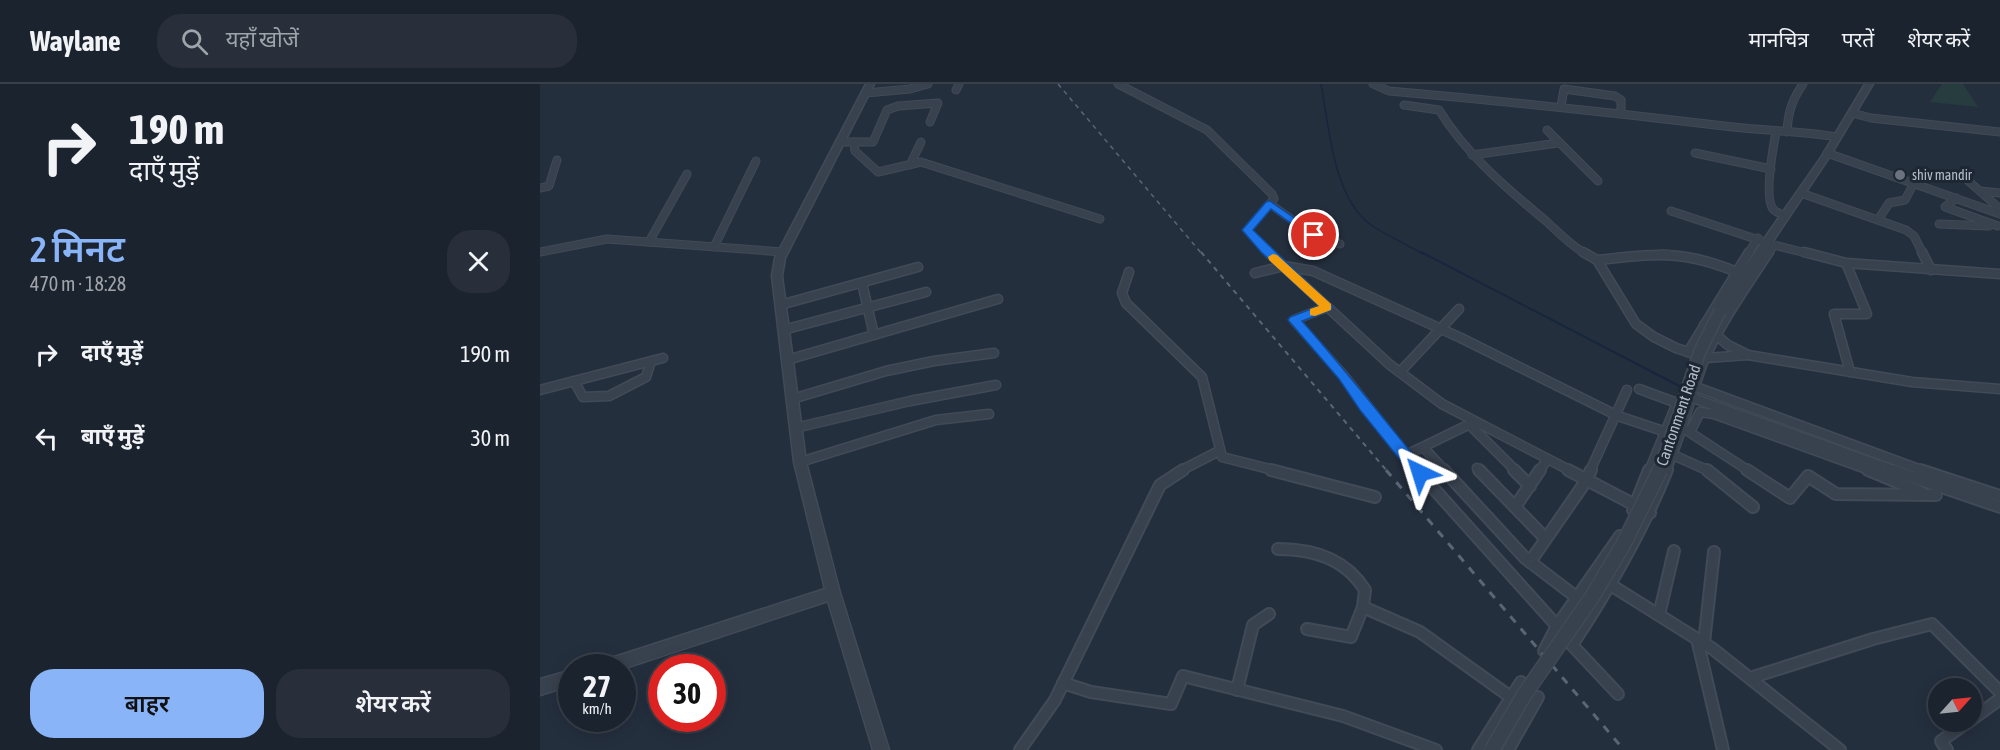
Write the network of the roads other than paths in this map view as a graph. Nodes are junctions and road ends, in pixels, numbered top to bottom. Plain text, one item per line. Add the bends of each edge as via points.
1 (928, 84) edge
2 (1118, 84) edge
3 (1373, 84) edge
4 (1803, 84) edge
5 (1869, 84) edge
6 (898, 87) edge
7 (868, 88) edge
8 (1404, 105) dead end
9 (1561, 106) junction
10 (1621, 113) junction
11 (1852, 113) junction
12 (930, 122) dead end
13 (1547, 130) dead end
14 (1776, 132) junction
15 (1787, 132) junction
16 (2000, 132) edge
17 (1837, 137) junction
18 (840, 142) junction
19 (854, 142) junction
20 (921, 142) dead end
21 (1558, 143) junction
22 (1695, 153) dead end
23 (1827, 153) junction
24 (1472, 155) junction
25 (557, 160) dead end
26 (756, 161) dead end
27 (910, 165) junction
28 (1771, 169) junction
29 (687, 174) dead end
30 (1965, 178) dead end
31 (1598, 181) dead end
32 (1914, 183) junction
33 (540, 188) edge
34 (1980, 191) junction
35 (1801, 193) junction
36 (2000, 194) edge
37 (1956, 198) junction
38 (1272, 202) junction
39 (1945, 207) junction
40 (2000, 209) edge
41 (1671, 211) dead end
42 (2000, 214) edge
43 (1786, 216) junction
44 (1100, 219) dead end
45 (1878, 220) junction
46 (1939, 224) dead end
47 (1957, 225) junction
48 (1999, 226) edge
49 (649, 242) junction
50 (1766, 242) junction
51 (1341, 244) dead end
52 (714, 247) junction
53 (540, 252) edge
54 (783, 252) junction
55 (1597, 261) junction
56 (1846, 263) junction
57 (1281, 264) junction
58 (918, 267) dead end
59 (1931, 270) junction
60 (1130, 272) dead end
61 (1737, 272) junction
62 (1255, 273) dead end
63 (2000, 274) edge
64 (862, 283) junction
65 (926, 292) dead end
66 (998, 299) dead end
67 (780, 305) junction
68 (1327, 307) junction
69 (868, 308) junction
70 (1459, 309) dead end
71 (1704, 325) junction
72 (1440, 328) junction
73 (783, 330) junction
74 (874, 335) junction
75 (1717, 336) junction
76 (1688, 352) junction
77 (994, 353) dead end
78 (1748, 355) junction
79 (663, 358) dead end
80 (1706, 358) junction
81 (787, 360) junction
82 (651, 361) junction
83 (1400, 372) junction
84 (1850, 372) junction
85 (574, 381) junction
86 (996, 386) dead end
87 (1639, 389) dead end
88 (2000, 389) edge
89 (540, 390) edge
90 (1627, 390) dead end
91 (1694, 392) junction
92 (792, 399) junction
93 (989, 414) dead end
94 (1615, 415) junction
95 (1472, 423) junction
96 (795, 428) junction
97 (1665, 432) junction
98 (1684, 432) junction
99 (1424, 447) junction
100 (1219, 452) junction
101 (1673, 455) junction
102 (1404, 456) junction
103 (1548, 460) junction
104 (800, 462) junction
105 (1477, 468) dead end
106 (1586, 481) junction
107 (1530, 486) junction
108 (2000, 496) edge
109 (1375, 497) dead end
110 (1635, 505) junction
111 (1515, 507) junction
112 (1753, 507) dead end
113 (2000, 507) edge
114 (1650, 513) junction
115 (1545, 538) junction
116 (1278, 549) dead end
117 (1674, 550) dead end
118 (1714, 552) dead end
119 (1530, 562) junction
120 (1593, 574) junction
121 (1610, 585) junction
122 (833, 593) junction
123 (1576, 598) junction
124 (1363, 608) junction
125 (1595, 611) junction
126 (1269, 615) dead end
127 (1659, 615) junction
128 (1557, 626) junction
129 (1307, 629) dead end
130 (1700, 641) junction
131 (1544, 651) dead end
132 (636, 657) edge
133 (1750, 678) junction
134 (558, 681) edge
135 (1521, 682) dead end
136 (1063, 683) junction
137 (540, 687) edge
138 (1237, 690) junction
139 (2000, 692) edge
140 (1618, 694) dead end
141 (1538, 697) dead end
142 (1512, 698) junction
143 (2000, 699) edge
144 (1982, 712) edge
145 (1954, 732) edge
146 (880, 750) edge
147 (1020, 750) edge
148 (1436, 750) edge
149 (1478, 750) edge
150 (1492, 750) edge
151 (1508, 750) edge
152 (1724, 750) edge
153 (1840, 750) edge
154 (1947, 750) edge

1 - 6 street
2 - 38 street via 1207,130 1272,194
3 - 9 street via 1389,91
4 - 15 street via 1788,113
5 - 11 street, Cantonment Road
6 - 7 street
7 - 18 street
8 - 24 street via 1439,110
9 - 10 street
9 - 10 street via 1564,89 1615,96 1621,100
10 - 14 street
11 - 16 street
11 - 17 street, Cantonment Road
12 - 19 street via 938,103 898,106 888,110 873,142
13 - 21 street
14 - 15 street
14 - 28 street
15 - 17 street
17 - 23 street, Cantonment Road
18 - 19 street
18 - 54 street
19 - 27 street via 855,151 878,172
20 - 27 street
21 - 24 street
21 - 31 street
22 - 28 street
23 - 32 street
23 - 35 street, Cantonment Road
24 - 55 street via 1531,209
25 - 33 street via 549,186
26 - 52 street
27 - 44 street via 921,162 946,169
28 - 43 street via 1772,206
29 - 49 street
30 - 34 street
32 - 37 street
32 - 45 street via 1905,200 1889,203
34 - 36 street
34 - 40 street
35 - 43 street, Cantonment Road
35 - 45 street
37 - 39 street
37 - 42 street
38 - 51 street via 1314,235
38 - 57 street via 1247,230
39 - 47 street
39 - 48 street
41 - 50 street
43 - 50 street, Cantonment Road
45 - 59 street via 1914,236
46 - 47 street
47 - 48 street
49 - 52 street
49 - 53 street via 607,239
50 - 56 street
50 - 61 street
50 - 75 street
50 - 150 street, Cantonment Road, bridge via 1720,310 1700,351 1661,467 1623,545
52 - 54 street
54 - 67 street via 777,276
55 - 61 street via 1684,255
55 - 76 street via 1636,324
56 - 59 street
56 - 84 street via 1868,314 1834,314
57 - 62 street
57 - 68 street
57 - 72 street via 1313,272
58 - 64 street
59 - 63 street
60 - 100 street via 1122,293 1126,303 1202,377
61 - 71 street
64 - 67 street
64 - 69 street
65 - 69 street
66 - 74 street
67 - 73 street
68 - 83 street
68 - 102 street via 1294,320 1344,376
69 - 73 street
69 - 74 street
70 - 72 street
71 - 75 street
71 - 76 street
72 - 83 street
72 - 94 street
73 - 81 street
74 - 81 street
75 - 78 street
75 - 80 street
76 - 80 street
77 - 92 street via 886,371
78 - 80 street
78 - 84 street
79 - 82 street
80 - 91 street
81 - 92 street
82 - 85 street
82 - 85 street via 646,377 609,396 583,397
83 - 95 street
84 - 88 street
85 - 89 street
86 - 96 street
87 - 97 street via 1677,403
90 - 94 street
91 - 98 street
91 - 108 street
91 - 113 street
92 - 96 street
93 - 104 street via 936,420
94 - 97 street
94 - 106 street
95 - 99 street
95 - 103 street
95 - 107 street
96 - 104 street
97 - 98 street
97 - 110 street
98 - 98 street via 1790,498 1808,476 1836,494 1930,494 1714,414 1700,412
98 - 101 street
99 - 102 street
99 - 119 street
100 - 109 street via 1222,457
100 - 136 street via 1160,485
101 - 112 street via 1707,470
101 - 114 street
102 - 128 street
103 - 106 street
103 - 107 street
104 - 122 street
105 - 111 street
106 - 110 street
106 - 115 street
107 - 111 street
110 - 114 street
110 - 120 street via 1619,539
111 - 115 street
114 - 121 street
115 - 119 street
116 - 124 street via 1314,552 1353,573 1365,590
117 - 127 street
118 - 130 street
119 - 123 street
120 - 121 street
120 - 123 street
121 - 125 street
121 - 127 street
122 - 132 street
122 - 146 street
123 - 125 street
123 - 128 street
124 - 129 street via 1351,637
124 - 142 street via 1420,632
125 - 140 street via 1572,645
126 - 138 street via 1253,625
127 - 130 street
128 - 131 street
130 - 133 street
130 - 152 street
133 - 139 street via 1932,624
133 - 153 street
134 - 137 street
135 - 142 street
136 - 138 street via 1091,692 1169,705 1182,676
136 - 147 street
138 - 148 street via 1373,727
141 - 151 street
142 - 149 street
143 - 144 street
145 - 154 street via 1941,741

